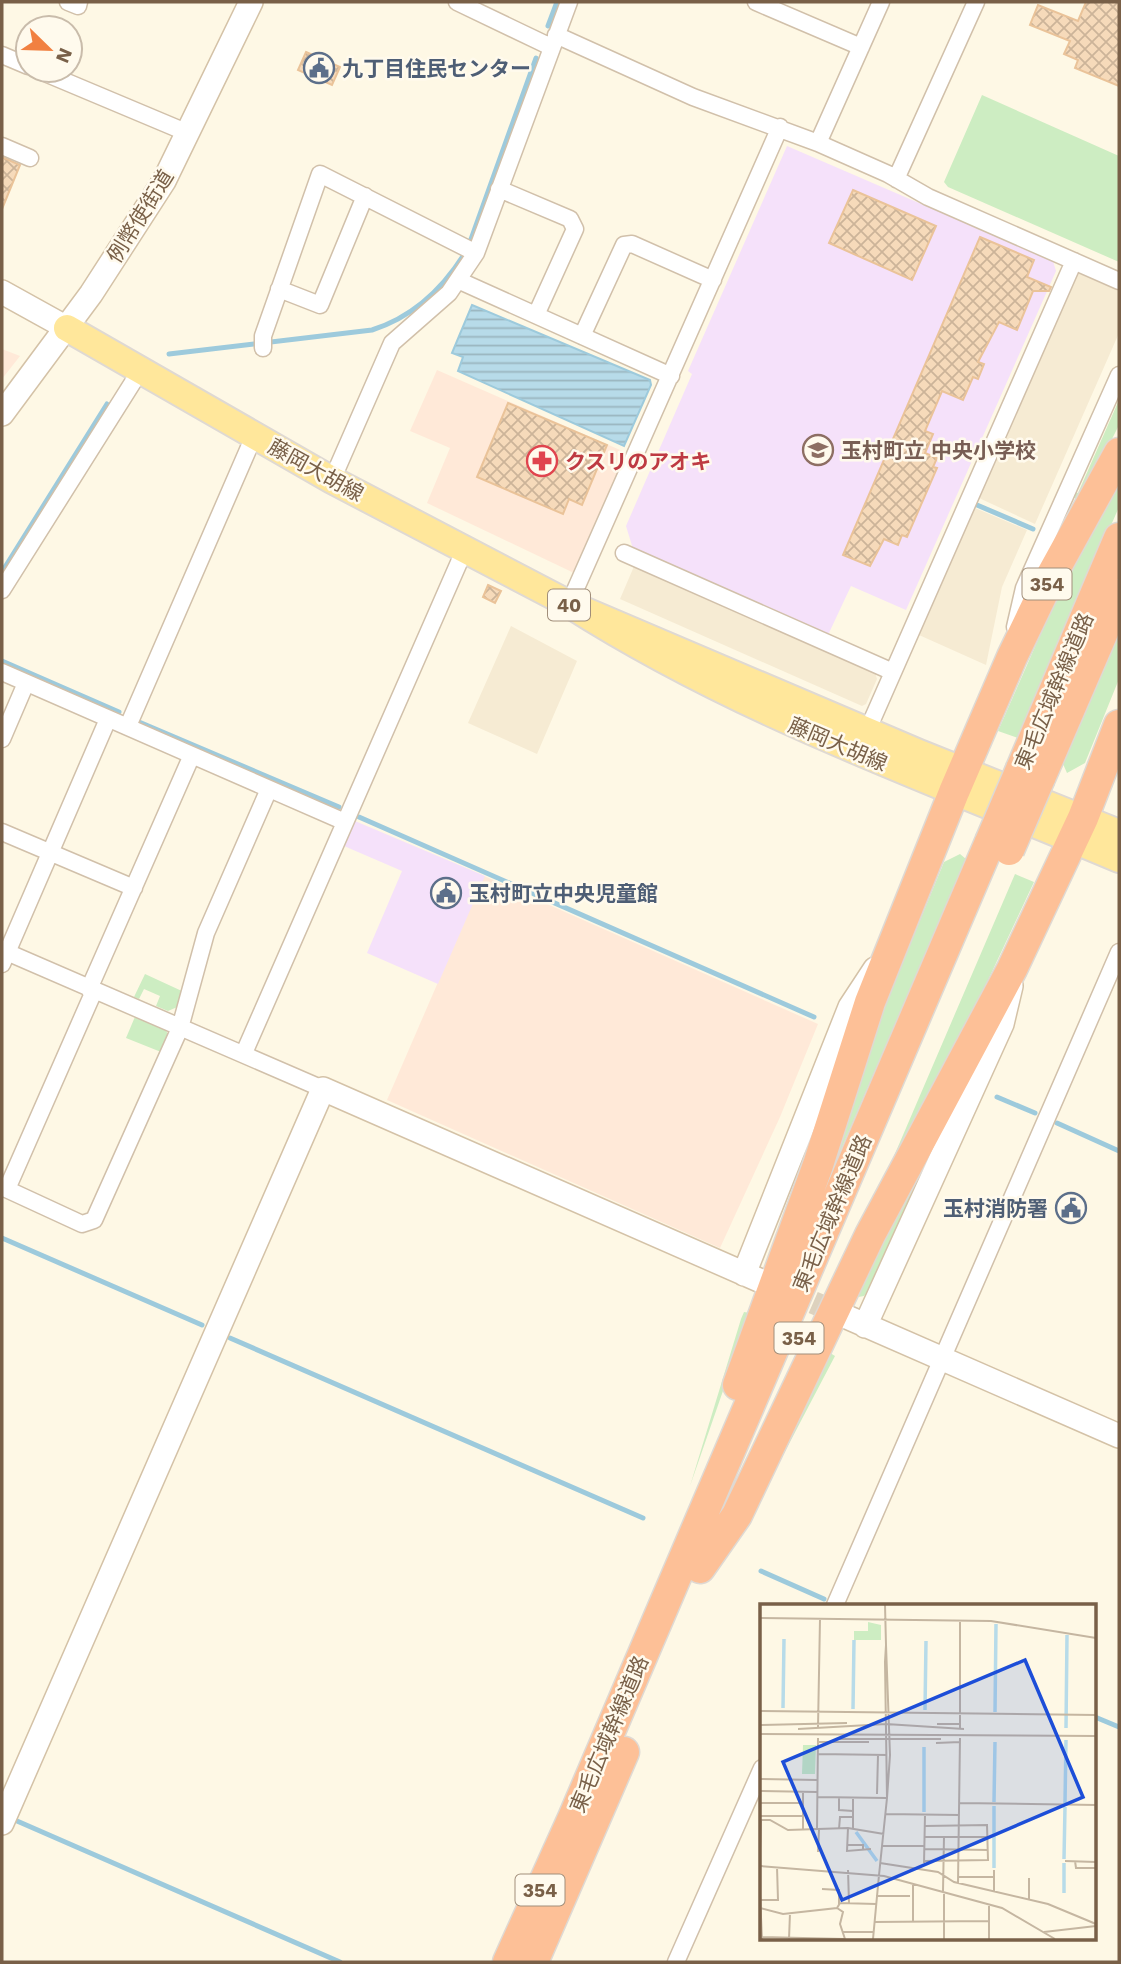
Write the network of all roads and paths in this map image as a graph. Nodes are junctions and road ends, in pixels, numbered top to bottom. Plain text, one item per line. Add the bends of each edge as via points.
1 (68, 2) edge
2 (79, 2) edge
3 (251, 2) edge
4 (457, 2) edge
5 (569, 2) edge
6 (756, 2) edge
7 (881, 2) edge
8 (976, 2) edge
9 (784, 7) edge
10 (553, 41) junction
11 (861, 47) junction
12 (71, 84) edge
13 (780, 127) junction
14 (188, 133) junction
15 (818, 143) junction
16 (2, 146) edge
17 (30, 158) dead end
18 (896, 180) junction
19 (499, 189) junction
20 (365, 196) junction
21 (476, 253) junction
22 (1074, 261) junction
23 (713, 280) junction
24 (460, 281) junction
25 (1119, 281) edge
26 (279, 289) junction
27 (2, 292) edge
28 (536, 315) junction
29 (67, 328) junction
30 (582, 336) junction
31 (263, 342) dead end
32 (140, 371) junction
33 (1119, 375) edge
34 (671, 376) junction
35 (2, 414) edge
36 (254, 436) junction
37 (1119, 453) edge
38 (332, 480) junction
39 (1119, 538) edge
40 (464, 551) junction
41 (624, 553) dead end
42 (2, 590) edge
43 (1119, 595) edge
44 (569, 604) junction
45 (1012, 657) junction
46 (893, 671) junction
47 (2, 672) edge
48 (26, 683) junction
49 (108, 719) junction
50 (1119, 724) edge
51 (128, 726) junction
52 (2, 739) edge
53 (862, 743) junction
54 (192, 755) junction
55 (1031, 774) junction
56 (966, 775) junction
57 (269, 789) junction
58 (345, 822) junction
59 (2, 832) edge
60 (1119, 833) edge
61 (1070, 835) junction
62 (1119, 841) edge
63 (1000, 846) junction
64 (48, 852) junction
65 (1119, 859) edge
66 (134, 888) junction
67 (890, 951) junction
68 (1119, 952) edge
69 (3, 956) edge
70 (1012, 969) junction
71 (92, 990) junction
72 (180, 1028) junction
73 (244, 1053) junction
74 (323, 1089) junction
75 (4, 1188) edge
76 (744, 1274) junction
77 (768, 1284) tunnel mouth
78 (840, 1314) tunnel mouth
79 (865, 1325) junction
80 (940, 1359) junction
81 (1119, 1436) edge
82 (700, 1522) junction
83 (701, 1568) junction
84 (835, 1604) edge
85 (760, 1773) edge
86 (2, 1824) edge
87 (508, 1962) edge
88 (533, 1962) edge
89 (676, 1962) edge

1 - 2 street via 78,6
3 - 14 street, 例幣使街道
4 - 10 street
5 - 10 street
6 - 9 street
7 - 11 street
8 - 18 street
9 - 11 street
10 - 13 street
10 - 19 street
11 - 15 street
12 - 14 street
13 - 15 street
13 - 23 street
14 - 29 street, 例幣使街道 via 158,191
15 - 18 street
16 - 17 street
18 - 22 street
19 - 21 street
19 - 28 street via 570,219 575,229
20 - 21 street
20 - 26 street via 320,305
20 - 26 street via 320,174
21 - 24 street
22 - 25 street
22 - 46 street
23 - 30 street via 632,244 624,245
23 - 34 street
24 - 28 street
24 - 38 street via 392,343
26 - 31 street
27 - 29 street
28 - 30 street
29 - 32 main road, 藤岡大胡線 / 40
29 - 35 street, 例幣使街道
30 - 34 street
32 - 36 main road, 藤岡大胡線 / 40
32 - 42 street
33 - 45 street via 1024,588
34 - 44 street
36 - 38 main road, 藤岡大胡線 / 40
36 - 51 street
37 - 45 highway, 354
38 - 40 main road, 藤岡大胡線 / 40
39 - 55 highway, 東毛広域幹線道路 / 354
40 - 44 main road, 藤岡大胡線 / 40
40 - 58 street
41 - 46 street
43 - 55 highway, 東毛広域幹線道路 / 354
44 - 53 main road, 藤岡大胡線 / 40 via 684,653
44 - 53 main road, 藤岡大胡線 / 40 via 721,690
45 - 56 highway, 354
46 - 53 street
47 - 48 street
48 - 49 street
48 - 52 street
49 - 51 street
49 - 64 street
50 - 61 highway, 354
51 - 54 street
53 - 56 main road, 藤岡大胡線 / 40
54 - 57 street
54 - 66 street
55 - 63 highway, 東毛広域幹線道路 / 354, bridge
56 - 61 main road, 藤岡大胡線 / 40
56 - 67 highway, 354
57 - 58 street
57 - 72 street via 206,933
58 - 73 street
59 - 64 street
60 - 61 main road, 藤岡大胡線 / 40
61 - 62 main road
61 - 65 main road, 藤岡大胡線 / 40
61 - 70 highway, 354
63 - 82 highway, 東毛広域幹線道路 / 354
63 - 83 highway, 東毛広域幹線道路 / 354
64 - 66 street
64 - 69 street
66 - 71 street
67 - 76 street via 850,1007
67 - 82 highway, 354 via 706,1472
68 - 80 street
69 - 71 street
70 - 79 street via 1002,1024
70 - 83 highway, 354 via 870,1235 737,1515
71 - 72 street
71 - 75 street
72 - 73 street
72 - 75 street via 94,1220 82,1224
73 - 74 street
74 - 76 street
74 - 86 street
76 - 77 street
78 - 79 street
79 - 80 street
80 - 81 street
80 - 84 street
82 - 87 highway, 東毛広域幹線道路 / 354
83 - 88 highway, 東毛広域幹線道路 / 354
85 - 89 street

